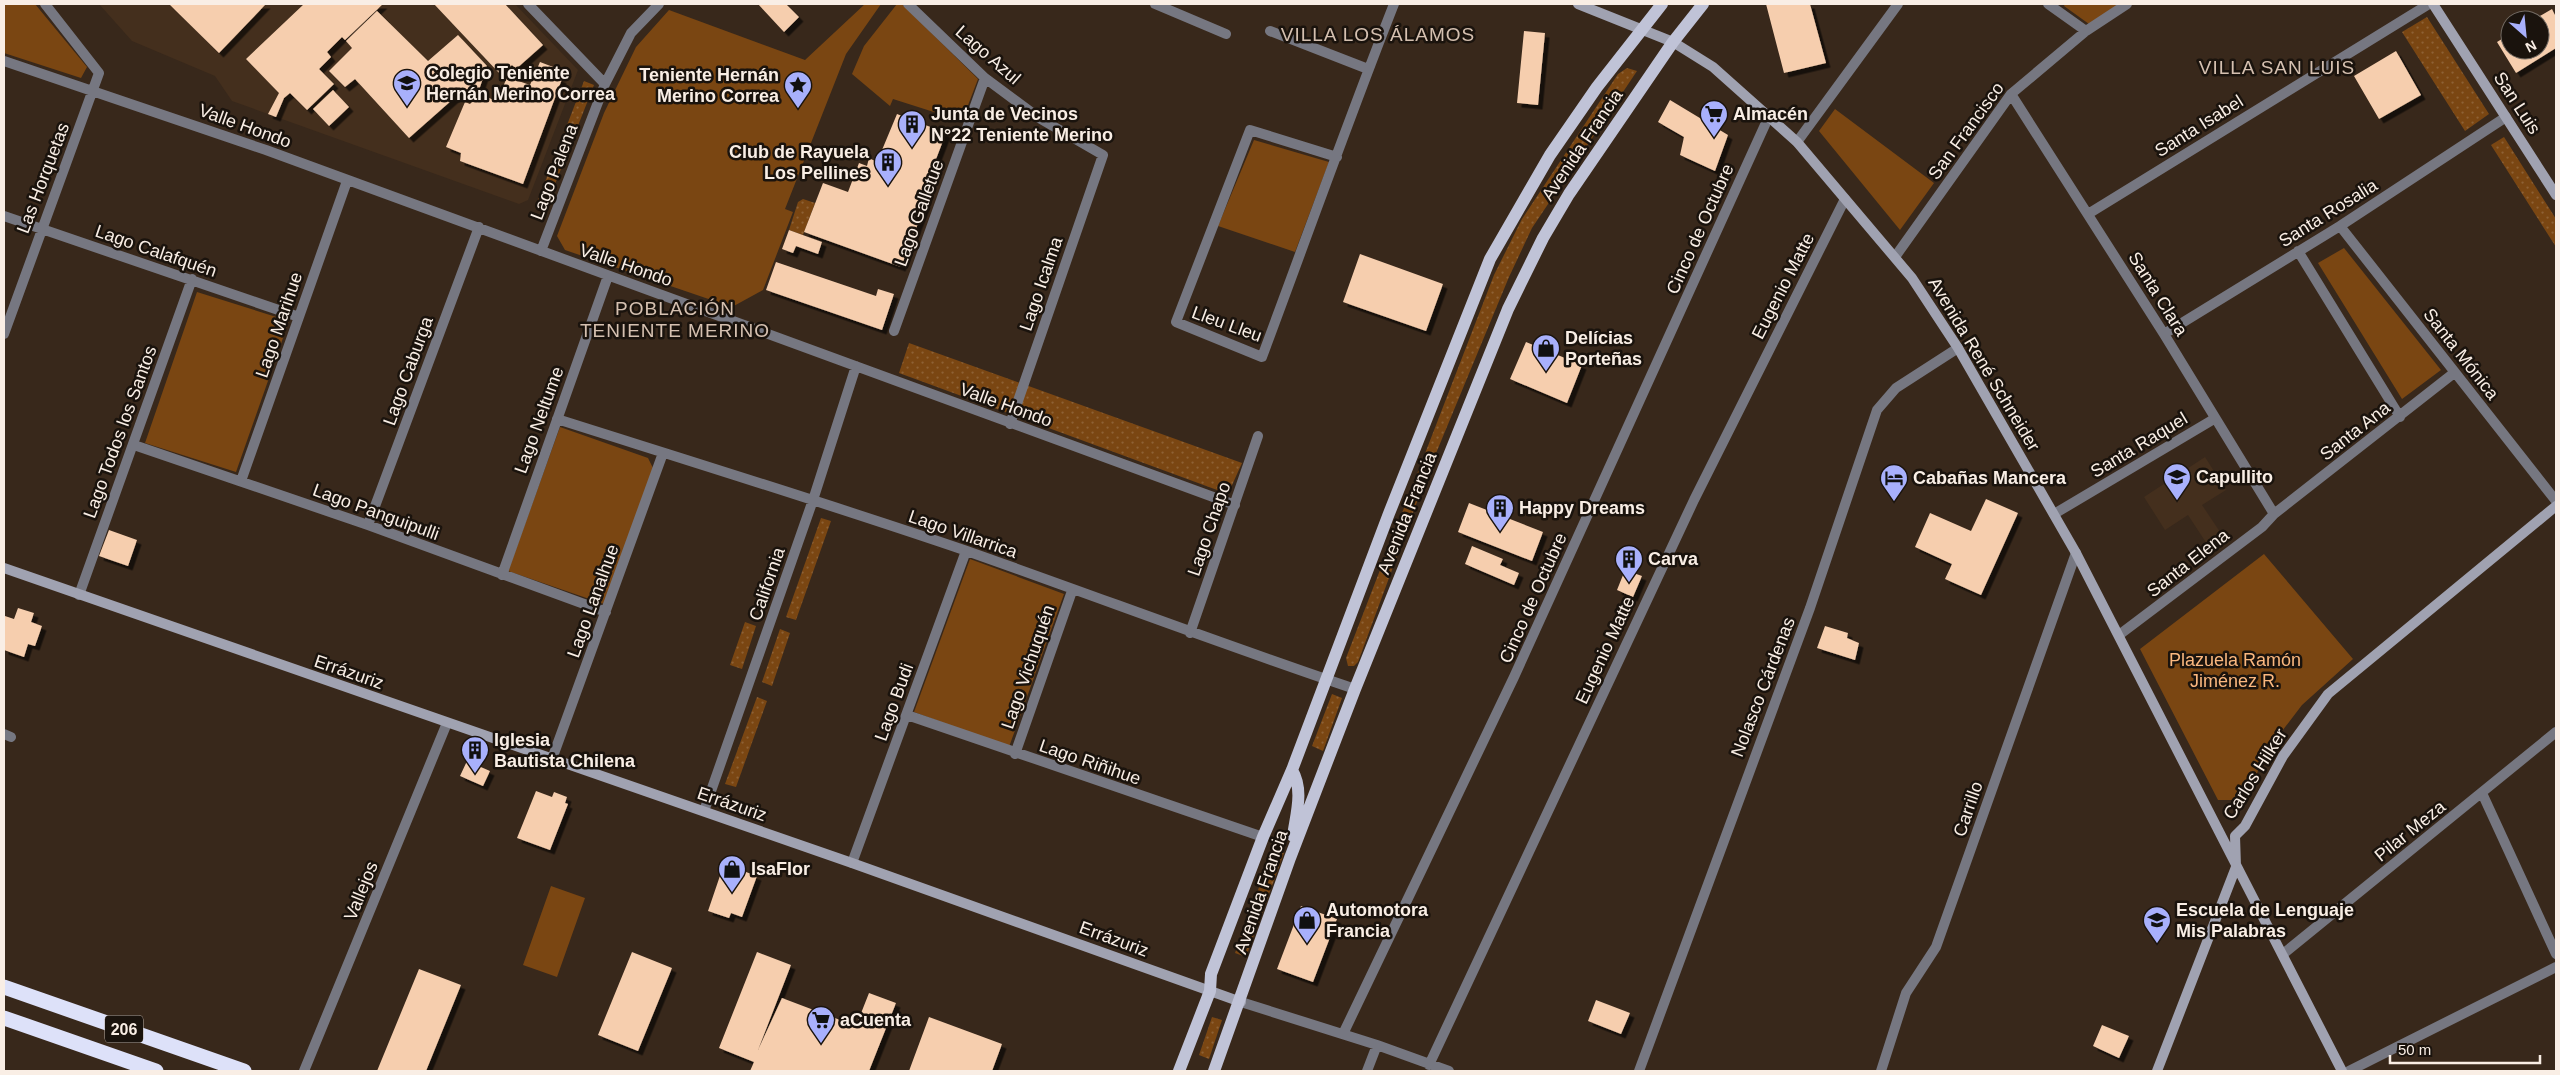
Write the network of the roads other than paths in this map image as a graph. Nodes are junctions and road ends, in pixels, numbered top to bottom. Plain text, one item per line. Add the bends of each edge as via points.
1 (44, 4) edge
2 (528, 4) edge
3 (659, 4) edge
4 (908, 4) edge
5 (1155, 4) edge
6 (1394, 4) edge
7 (1578, 4) edge
8 (1662, 4) edge
9 (1703, 4) edge
10 (1898, 4) edge
11 (2048, 4) edge
12 (2127, 4) edge
13 (2429, 4) edge
14 (2433, 4) edge
15 (1643, 28) junction
16 (1270, 31) dead end
17 (2086, 31) junction
18 (1226, 34) dead end
19 (1673, 42) junction
20 (4, 61) edge
21 (1368, 69) junction
22 (985, 78) junction
23 (605, 84) junction
24 (93, 89) junction
25 (2011, 94) junction
26 (1769, 116) junction
27 (2506, 117) junction
28 (1797, 142) junction
29 (1103, 155) joint
30 (1336, 157) junction
31 (347, 180) junction
32 (2556, 195) edge
33 (1845, 199) junction
34 (2088, 214) junction
35 (4, 216) edge
36 (2340, 226) junction
37 (479, 227) junction
38 (41, 229) junction
39 (2298, 251) junction
40 (541, 252) junction
41 (1895, 257) junction
42 (608, 276) junction
43 (192, 279) junction
44 (299, 317) junction
45 (894, 331) dead end
46 (4, 334) edge
47 (2164, 334) junction
48 (1958, 348) junction
49 (856, 366) junction
50 (2454, 373) junction
51 (2400, 417) junction
52 (2214, 418) junction
53 (557, 419) junction
54 (1010, 424) junction
55 (1258, 436) dead end
56 (134, 445) junction
57 (664, 453) junction
58 (241, 481) junction
59 (813, 500) junction
60 (2556, 501) edge
61 (1235, 505) junction
62 (2556, 506) edge
63 (2054, 514) junction
64 (2274, 514) junction
65 (368, 525) junction
66 (966, 551) junction
67 (2076, 553) junction
68 (4, 568) edge
69 (502, 575) junction
70 (1072, 591) junction
71 (79, 595) junction
72 (606, 612) junction
73 (1190, 633) junction
74 (2119, 635) junction
75 (1326, 680) junction
76 (1355, 689) junction
77 (907, 715) junction
78 (447, 723) junction
79 (2556, 732) edge
80 (1015, 754) junction
81 (552, 759) junction
82 (1292, 770) junction
83 (2482, 793) junction
84 (704, 811) junction
85 (1263, 837) junction
86 (1290, 858) junction
87 (852, 863) junction
88 (2236, 867) junction
89 (2283, 954) junction
90 (2556, 954) edge
91 (2556, 967) edge
92 (4, 987) edge
93 (1210, 991) junction
94 (1241, 1002) junction
95 (4, 1018) edge
96 (1343, 1034) junction
97 (1377, 1045) junction
98 (1429, 1065) junction
99 (136, 1068) edge
100 (156, 1071) edge
101 (244, 1071) edge
102 (304, 1071) edge
103 (1179, 1071) edge
104 (1214, 1071) edge
105 (1367, 1071) edge
106 (1449, 1071) edge
107 (1639, 1071) edge
108 (1881, 1071) edge
109 (2158, 1071) edge
110 (2342, 1071) edge
111 (2348, 1071) edge

1 - 24 street, Las Horquetas via 100,73
2 - 23 street
3 - 23 street, Lago Palena via 631,33
4 - 22 street, Lago Azul
5 - 18 street
6 - 21 street, Lleu Lleu
7 - 15 street, Avenida René Schneider
8 - 15 main road, Avenida Francia
9 - 19 main road, Avenida Francia
10 - 28 street
11 - 17 street
12 - 17 street, San Francisco
13 - 34 street, Santa Isabel
14 - 27 street, San Luis
15 - 19 street, Avenida René Schneider
15 - 75 main road, Avenida Francia via 1550,154 1490,259
16 - 21 street
17 - 25 street, San Francisco
19 - 26 street, Avenida René Schneider via 1713,67
19 - 76 main road, Avenida Francia via 1569,194 1525,272
20 - 24 street, Valle Hondo
21 - 30 street, Lleu Lleu
22 - 29 street, Lago Azul via 1039,118
22 - 45 street, Lago Galletue
23 - 40 street, Lago Palena
24 - 31 street, Valle Hondo
24 - 38 street, Las Horquetas
25 - 34 street, Santa Clara
25 - 41 street, San Francisco
26 - 28 street, Avenida René Schneider
26 - 96 street, Cinco de Octubre via 1514,677
27 - 32 street, San Luis
27 - 36 street, Santa Rosalia
28 - 33 street, Avenida René Schneider
29 - 54 street, Lago Icalma
30 - 30 street, Lleu Lleu via 1250,130 1176,322 1262,357
31 - 37 street, Valle Hondo
31 - 44 street, Lago Marihue
33 - 41 street, Avenida René Schneider
33 - 98 street, Eugenio Matte via 1694,500
34 - 47 street, Santa Clara
35 - 38 street, Lago Calafquén
36 - 39 street, Santa Rosalia
36 - 50 street, Santa Mónica
37 - 40 street, Valle Hondo
37 - 65 street, Lago Caburga
38 - 43 street, Lago Calafquén
38 - 46 street, Las Horquetas
39 - 47 street, Santa Rosalia
39 - 51 street
40 - 42 street, Valle Hondo
41 - 48 street, Avenida René Schneider
42 - 49 street, Valle Hondo
42 - 53 street, Lago Neltume
43 - 44 street, Lago Calafquén
43 - 56 street, Lago Todos los Santos
44 - 58 street, Lago Marihue
47 - 52 street, Santa Clara
48 - 63 street, Avenida René Schneider
48 - 107 street, Nolasco Cárdenas via 1896,388 1877,410 1810,608
49 - 54 street, Valle Hondo
49 - 59 street, California
50 - 51 street, Santa Ana
50 - 60 street, Santa Mónica
51 - 64 street, Santa Ana
52 - 63 street, Santa Raquel
52 - 64 street, Santa Clara
53 - 57 street, Lago Villarrica
53 - 69 street, Lago Neltume
54 - 61 street, Valle Hondo
55 - 61 street, Lago Chapo
56 - 58 street, Lago Panguipulli
56 - 71 street, Lago Todos los Santos
57 - 59 street, Lago Villarrica
57 - 72 street, Lago Lanalhue
58 - 65 street, Lago Panguipulli
59 - 66 street, Lago Villarrica
59 - 84 street, California
61 - 73 street, Lago Chapo
62 - 88 street, Carlos Hilker via 2328,694 2283,756 2245,826 2236,836
63 - 67 street, Avenida René Schneider
64 - 74 street, Santa Elena via 2262,527
65 - 69 street, Lago Panguipulli
66 - 70 street, Lago Villarrica
66 - 77 street, Lago Budi
67 - 74 street, Avenida René Schneider
67 - 108 street, Carrillo via 1936,947 1906,993
68 - 71 street, Errázuriz
69 - 72 street, Lago Panguipulli
70 - 73 street, Lago Villarrica
70 - 80 street, Lago Vichuquén
71 - 78 street, Errázuriz
72 - 81 street, Lago Lanalhue
73 - 75 street, Lago Villarrica
74 - 88 street, Avenida René Schneider
75 - 76 street, Lago Villarrica
75 - 82 main road, Avenida Francia
76 - 86 main road, Avenida Francia
77 - 80 street, Lago Riñihue
77 - 87 street, Lago Budi
78 - 81 street, Errázuriz
78 - 102 street, Vallejos
79 - 83 street, Pilar Meza
80 - 85 street, Lago Riñihue
81 - 84 street, Errázuriz
82 - 85 main road, Avenida Francia
82 - 86 main road via 1299,792
83 - 89 street, Pilar Meza
83 - 90 street
84 - 87 street, Errázuriz
85 - 93 main road, Avenida Francia via 1211,974
86 - 94 main road, Avenida Francia
87 - 93 street, Errázuriz
88 - 89 street, Avenida René Schneider
88 - 109 street, Carlos Hilker
89 - 110 street, Avenida René Schneider
91 - 111 street
92 - 101 highway, 206
93 - 94 street, Errázuriz
93 - 103 main road, Avenida Francia
94 - 96 street, Errázuriz
94 - 104 main road, Avenida Francia
95 - 99 highway, 206
96 - 97 street, Errázuriz
97 - 98 street, Errázuriz
97 - 105 street
98 - 106 street, Errázuriz
99 - 100 highway, 206

